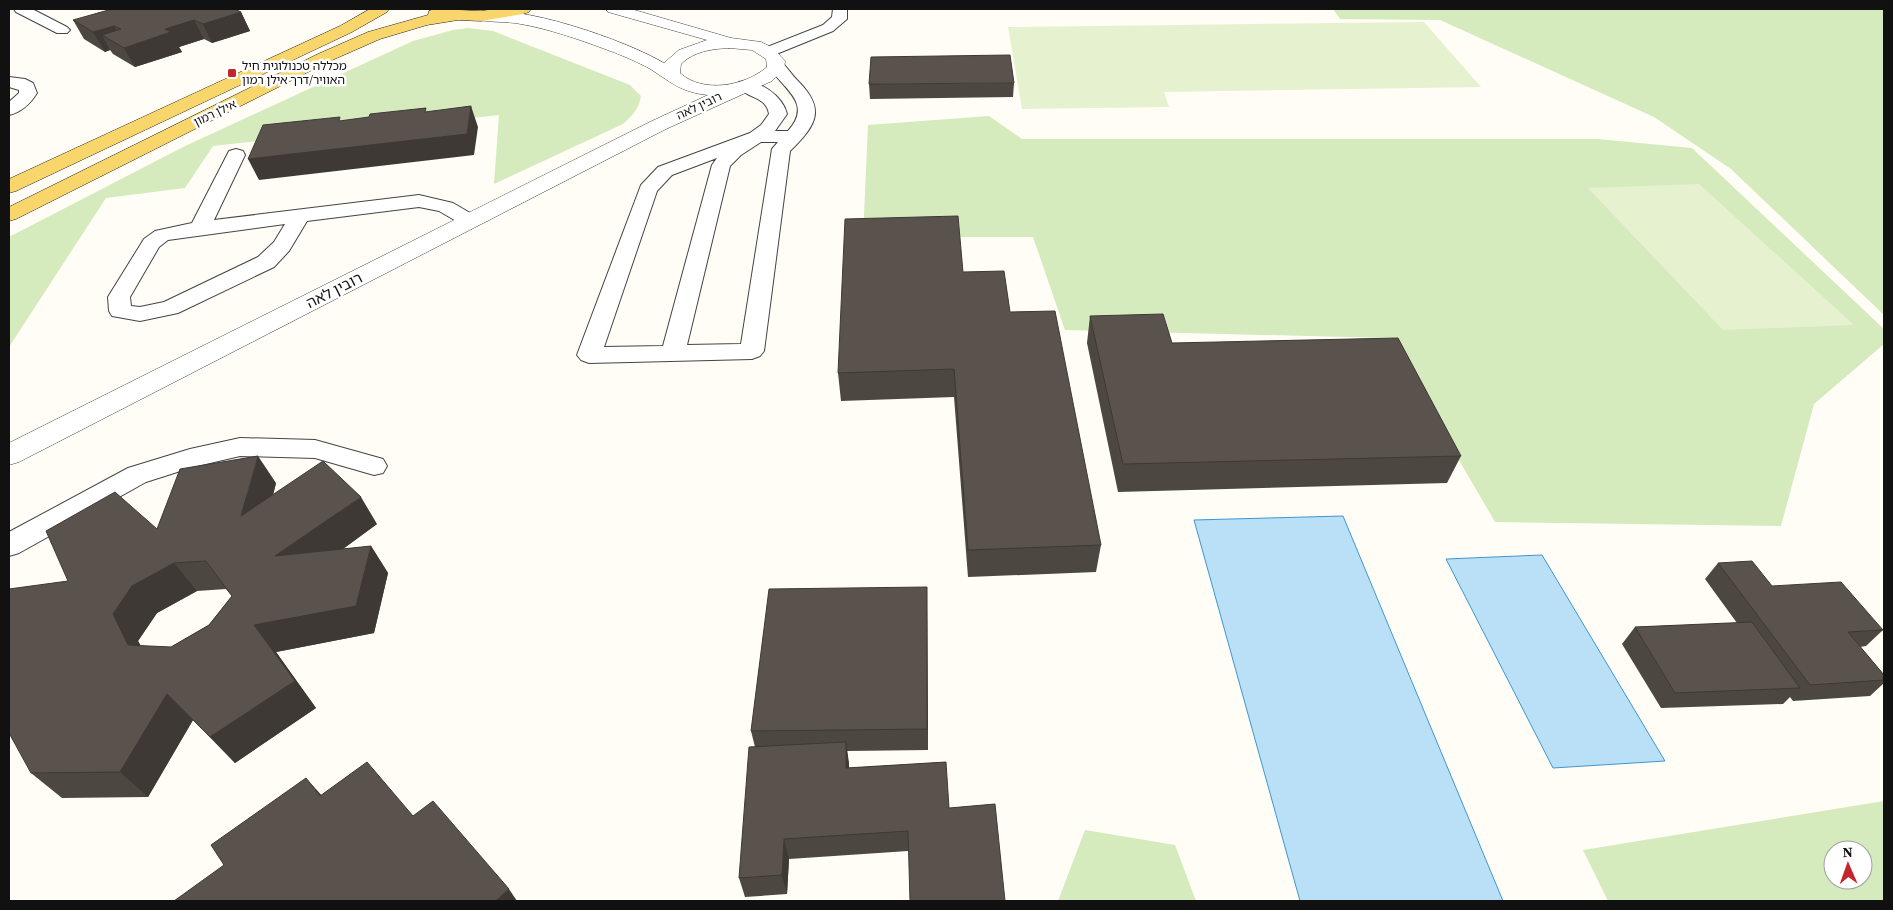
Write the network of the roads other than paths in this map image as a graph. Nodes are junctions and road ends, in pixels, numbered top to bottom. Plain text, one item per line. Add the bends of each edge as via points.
1 (22, 9) edge
2 (381, 9) edge
3 (417, 9) edge
4 (523, 9) edge
5 (614, 9) edge
6 (840, 9) edge
7 (454, 16) junction
8 (481, 16) junction
9 (62, 30) dead end
10 (738, 44) junction
11 (772, 58) junction
12 (9, 70) edge
13 (674, 78) junction
14 (9, 82) edge
15 (743, 86) junction
16 (26, 87) junction
17 (9, 110) edge
18 (658, 125) junction
19 (758, 136) junction
20 (794, 137) junction
21 (236, 155) dead end
22 (9, 187) edge
23 (9, 215) edge
24 (299, 216) junction
25 (470, 221) junction
26 (200, 228) junction
27 (673, 353) junction
28 (9, 455) edge
29 (374, 466) dead end
30 (11, 540) edge

1 - 9 lane
2 - 22 main road, אילן רמון via 346,29
3 - 7 main road
4 - 8 main road
5 - 10 street
6 - 11 lane via 839,19 828,28
7 - 8 main road
7 - 23 main road, אילן רמון via 412,22 329,56
8 - 13 street via 514,17 549,24 634,54
10 - 11 street via 752,45
10 - 13 street via 705,46 685,53 671,66
11 - 15 street, רובין לאה via 768,76
11 - 20 lane via 808,105 807,118
12 - 16 lane
13 - 15 street via 700,88
13 - 18 street, רובין לאה via 683,91 682,101 676,111
14 - 16 lane
15 - 18 street, רובין לאה
15 - 19 lane via 768,98 778,108 776,119
16 - 17 lane via 28,93 24,100
18 - 25 street, רובין לאה
19 - 20 lane
19 - 27 lane via 728,155 721,165
19 - 27 lane via 665,170 648,189 589,355
20 - 27 lane via 781,149 752,351
21 - 26 lane
24 - 25 lane via 419,201 450,207
24 - 26 lane
24 - 26 lane via 289,239 266,262 170,308 140,314 120,311 119,297 151,243 162,235
25 - 28 street, רובין לאה
29 - 30 lane via 314,449 240,447 190,458 138,475

